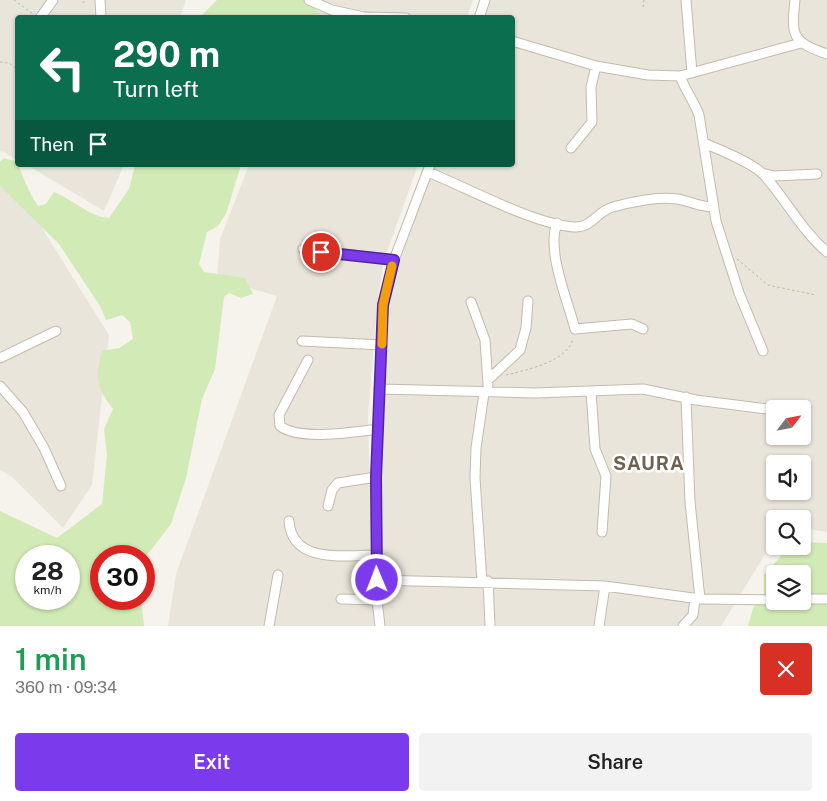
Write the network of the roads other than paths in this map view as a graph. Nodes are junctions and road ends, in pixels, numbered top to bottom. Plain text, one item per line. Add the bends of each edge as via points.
1 (53, 0) edge
2 (100, 0) edge
3 (309, 0) edge
4 (485, 0) edge
5 (686, 0) edge
6 (795, 0) edge
7 (41, 15) edge
8 (101, 15) edge
9 (355, 15) edge
10 (480, 15) edge
11 (515, 42) edge
12 (801, 43) junction
13 (827, 54) edge
14 (596, 66) junction
15 (692, 73) junction
16 (680, 76) junction
17 (704, 143) junction
18 (571, 148) dead end
19 (429, 168) edge
20 (762, 173) junction
21 (817, 174) dead end
22 (713, 207) junction
23 (557, 223) junction
24 (303, 250) dead end
25 (827, 252) edge
26 (394, 260) junction
27 (528, 301) dead end
28 (471, 302) dead end
29 (643, 329) dead end
30 (56, 331) dead end
31 (302, 341) dead end
32 (382, 345) junction
33 (763, 351) dead end
34 (0, 358) edge
35 (308, 360) dead end
36 (490, 379) junction
37 (0, 386) edge
38 (379, 389) junction
39 (591, 391) junction
40 (486, 393) junction
41 (686, 397) junction
42 (766, 409) edge
43 (378, 429) junction
44 (376, 477) junction
45 (61, 486) dead end
46 (328, 506) dead end
47 (289, 521) dead end
48 (602, 532) dead end
49 (377, 555) junction
50 (278, 575) dead end
51 (377, 580) junction
52 (485, 581) junction
53 (605, 586) junction
54 (341, 599) dead end
55 (697, 599) junction
56 (811, 599) edge
57 (827, 599) edge
58 (377, 600) junction
59 (766, 600) edge
60 (269, 626) edge
61 (380, 626) edge
62 (490, 626) edge
63 (600, 626) edge
64 (683, 626) edge

1 - 7 street
2 - 8 street
3 - 9 street
4 - 10 street
5 - 15 street
6 - 12 street via 794,30
11 - 14 street
12 - 13 street
12 - 15 street
14 - 16 street via 648,75
14 - 18 street via 591,87 592,122
15 - 16 street
16 - 17 street via 694,100
17 - 20 street
17 - 22 street
19 - 23 street via 521,212
19 - 26 street
20 - 21 street via 774,176
20 - 25 street via 797,220
22 - 23 street via 669,198 610,207 586,226
22 - 33 street via 739,293
23 - 29 street via 553,246 575,329 632,324
24 - 26 street
26 - 32 street via 383,305
27 - 36 street via 520,350
28 - 36 street via 485,340
30 - 34 street
31 - 32 street
32 - 38 street
35 - 43 street via 279,415 280,426 285,430 323,433
36 - 40 street
37 - 45 street via 23,412
38 - 40 street
38 - 43 street
39 - 40 street
39 - 41 street via 643,389
39 - 48 street via 595,449 606,476
40 - 52 street via 476,448 475,478
41 - 42 street
41 - 55 street
43 - 44 street
44 - 46 street via 338,482
44 - 49 street
47 - 49 street via 290,534 309,551 330,555
49 - 51 street
50 - 60 street
51 - 52 street
51 - 58 street
52 - 53 street
52 - 62 street
53 - 55 street
53 - 63 street
54 - 58 street
55 - 59 street
55 - 64 street via 693,614
56 - 57 street
58 - 61 street

